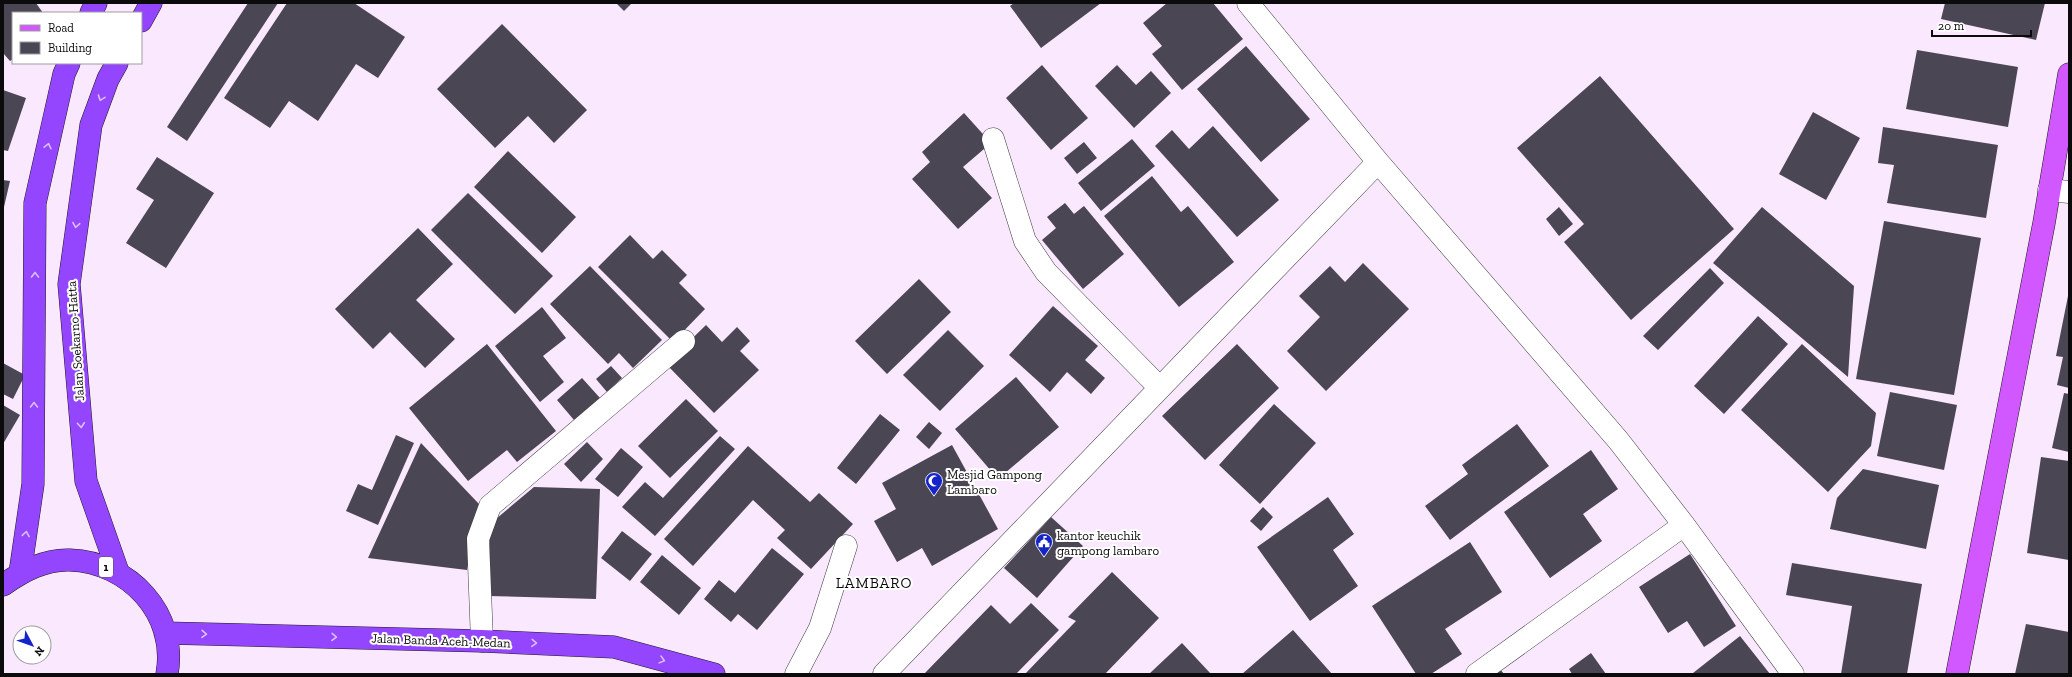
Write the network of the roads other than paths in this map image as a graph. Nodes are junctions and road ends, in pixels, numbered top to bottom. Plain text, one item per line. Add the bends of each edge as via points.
1 (96, 3) edge
2 (152, 3) edge
3 (1248, 3) edge
4 (92, 12) edge
5 (142, 19) edge
6 (69, 64) edge
7 (116, 64) edge
8 (2069, 74) edge
9 (993, 139) dead end
10 (1378, 162) junction
11 (2059, 191) edge
12 (684, 341) dead end
13 (1160, 388) junction
14 (1684, 525) junction
15 (846, 546) dead end
16 (118, 572) junction
17 (11, 579) edge
18 (165, 633) junction
19 (482, 641) junction
20 (166, 674) edge
21 (714, 674) edge
22 (796, 674) edge
23 (884, 674) edge
24 (1478, 674) edge
25 (1793, 674) edge
26 (1957, 674) edge

1 - 4 highway
2 - 5 highway
3 - 10 street
17 -> 6 highway via 33,484 35,203 64,74
7 -> 16 highway, Jalan Soekarno-Hatta via 108,79 91,125 70,284 86,480
8 - 11 main road
9 - 13 street via 1025,241 1046,272
10 - 13 street
10 - 14 street via 1618,440
11 - 26 main road
12 - 19 street via 490,506 478,539
13 - 23 street
14 - 24 street
14 - 25 street
15 - 22 street via 820,628
16 - 17 highway, 1 via 94,563 69,559 44,563
16 - 18 highway, 1 via 139,588 155,608
18 -> 19 highway, Jalan Banda Aceh-Medan
18 - 20 highway, 1 via 168,651
19 -> 21 highway, Jalan Banda Aceh-Medan via 614,647

